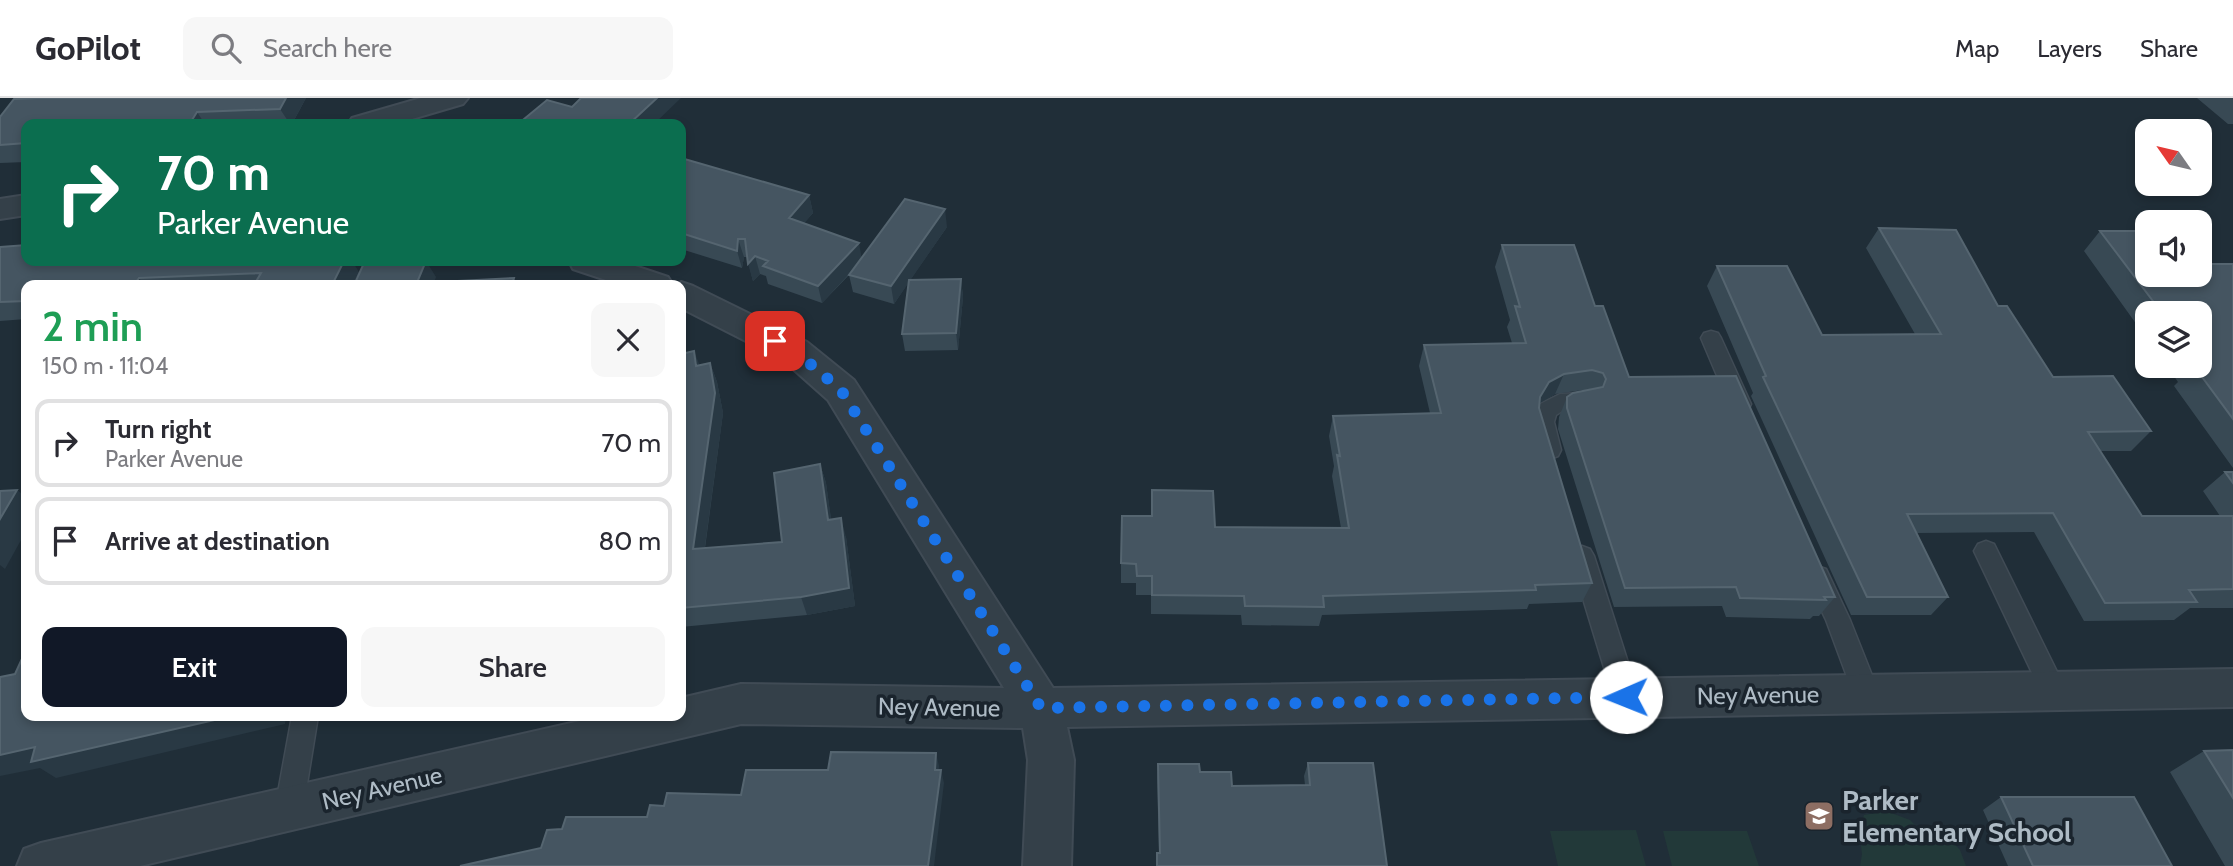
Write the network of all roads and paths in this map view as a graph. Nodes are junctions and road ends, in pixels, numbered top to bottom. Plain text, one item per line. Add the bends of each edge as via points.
1 (453, 98) edge
2 (380, 119) edge
3 (21, 206) edge
4 (0, 209) edge
5 (600, 266) edge
6 (641, 280) edge
7 (686, 296) edge
8 (1711, 338) dead end
9 (1583, 401) edge
10 (1750, 426) edge
11 (1555, 466) edge
12 (1574, 529) edge
13 (1986, 551) dead end
14 (1810, 562) edge
15 (2233, 688) edge
16 (2053, 690) junction
17 (1866, 693) junction
18 (1626, 697) junction
19 (1041, 708) junction
20 (686, 717) edge
21 (304, 721) edge
22 (668, 721) edge
23 (289, 809) junction
24 (126, 856) edge
25 (41, 866) edge
26 (1047, 866) edge

1 - 2 street
3 - 4 street
5 - 6 street
7 - 19 street via 795,351 841,390
8 - 10 lane
9 - 11 lane via 1560,402 1543,416
12 - 18 lane
13 - 16 lane
14 - 17 lane
15 - 16 street, Ney Avenue
16 - 17 street, Ney Avenue
17 - 18 street, Ney Avenue
18 - 19 street, Ney Avenue
19 - 20 street, Ney Avenue via 741,704
19 - 26 street via 1051,760
21 - 23 lane
22 - 23 street, Ney Avenue
23 - 24 street, Ney Avenue
24 - 25 street, Ney Avenue

